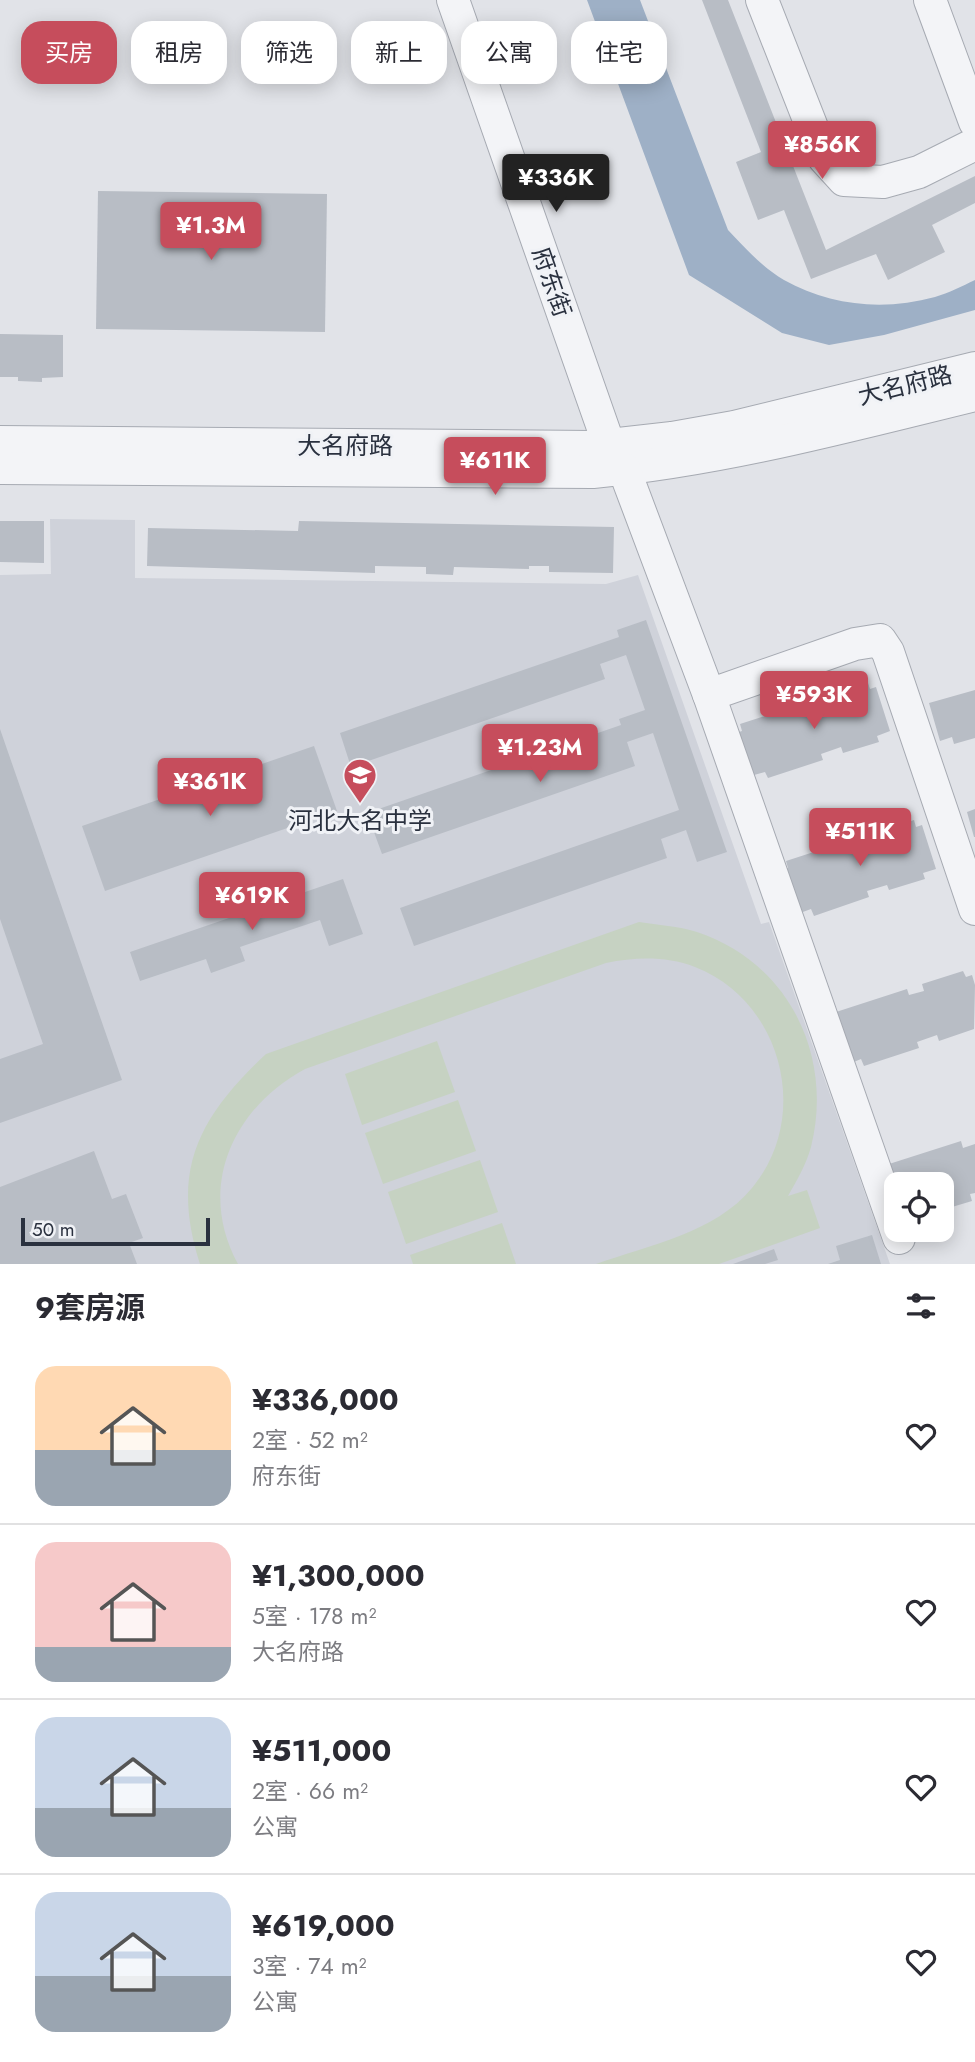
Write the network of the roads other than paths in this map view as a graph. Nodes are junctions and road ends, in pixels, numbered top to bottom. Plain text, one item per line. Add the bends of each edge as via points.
1 (453, 0) edge
2 (762, 0) edge
3 (930, 0) edge
4 (975, 122) edge
5 (975, 144) edge
6 (975, 368) edge
7 (975, 395) edge
8 (0, 442) edge
9 (616, 457) junction
10 (0, 468) edge
11 (709, 695) junction
12 (975, 909) edge
13 (884, 1195) edge

1 - 9 street, 府东街
2 - 5 street via 824,158 844,180 883,182 919,172
3 - 4 street
6 - 9 street, 大名府路 via 672,438
7 - 9 street, 大名府路 via 676,464
8 - 9 street, 大名府路 via 592,447
9 - 10 street, 大名府路 via 593,472
9 - 11 street, 府东街
11 - 12 street via 855,644 880,640 888,652
11 - 13 street, 府东街

